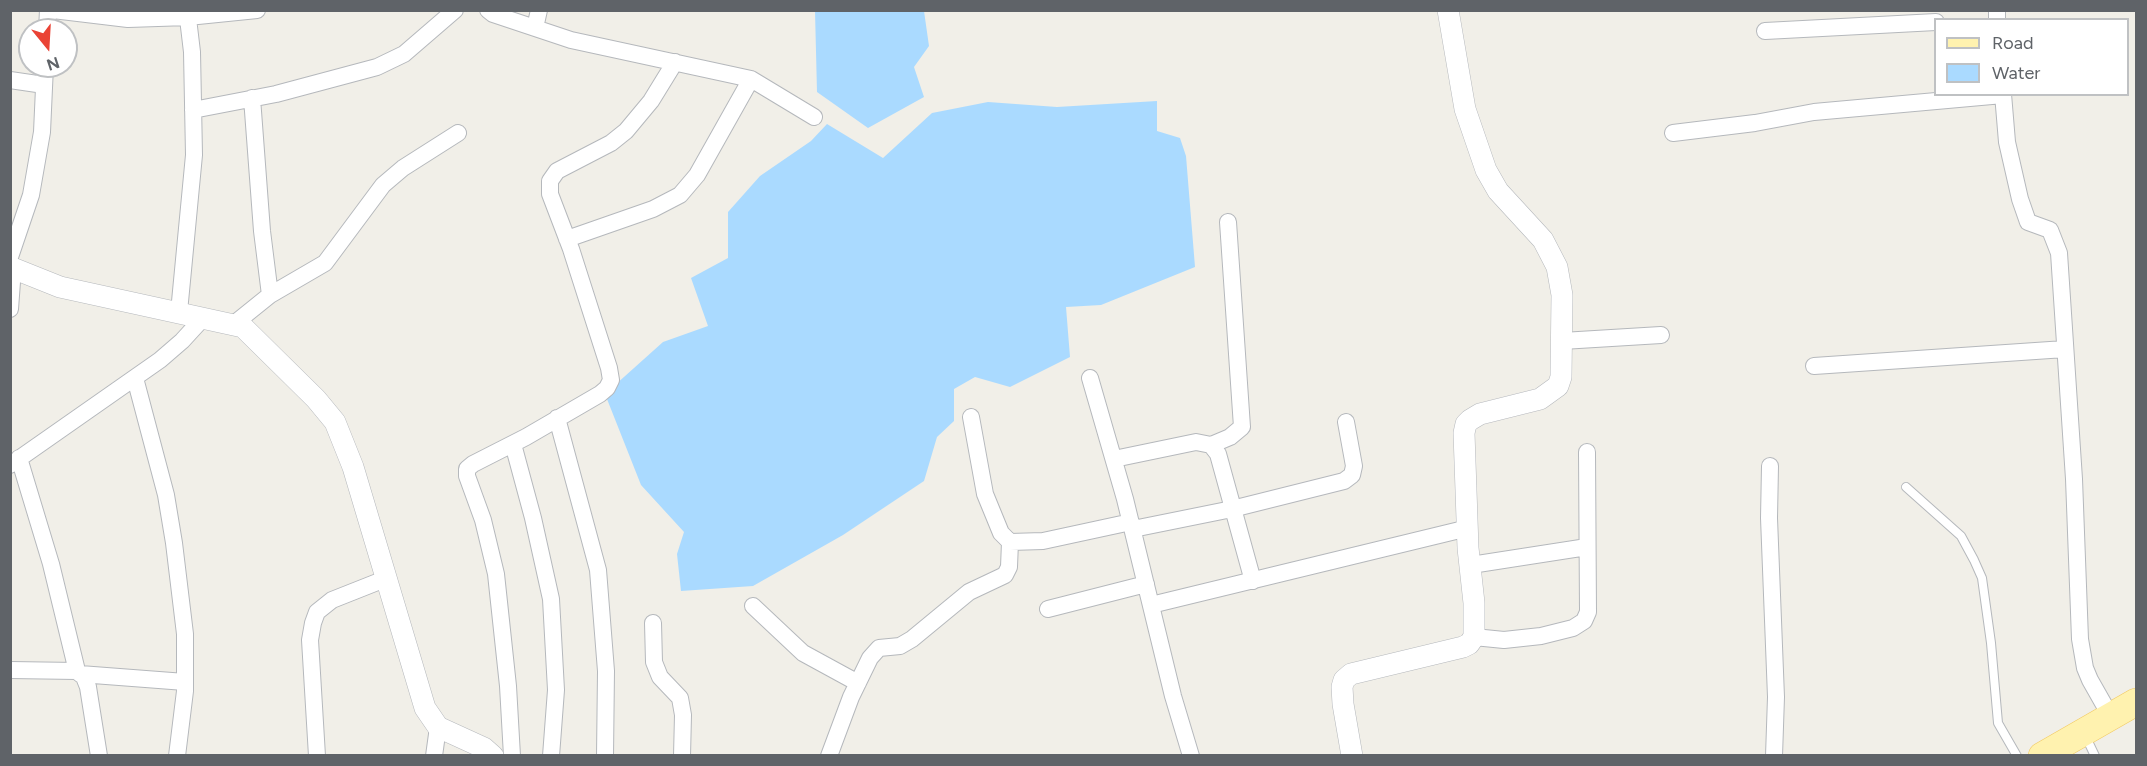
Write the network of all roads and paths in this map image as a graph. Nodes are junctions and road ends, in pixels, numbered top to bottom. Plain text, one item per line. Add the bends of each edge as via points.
1 (53, 10) edge
2 (257, 10) edge
3 (455, 10) edge
4 (488, 10) edge
5 (539, 10) edge
6 (1448, 10) edge
7 (187, 14) edge
8 (1934, 22) edge
9 (535, 28) junction
10 (1765, 31) dead end
11 (675, 62) junction
12 (44, 78) edge
13 (751, 79) junction
14 (10, 80) edge
15 (44, 85) junction
16 (1992, 96) edge
17 (2003, 96) edge
18 (252, 98) junction
19 (193, 110) junction
20 (814, 117) dead end
21 (458, 133) dead end
22 (1673, 134) dead end
23 (1228, 222) dead end
24 (567, 239) junction
25 (11, 264) edge
26 (270, 294) junction
27 (10, 309) edge
28 (179, 312) junction
29 (204, 317) junction
30 (234, 324) junction
31 (1661, 335) dead end
32 (1563, 341) junction
33 (2065, 348) junction
34 (1814, 366) dead end
35 (135, 378) junction
36 (1090, 378) dead end
37 (971, 417) dead end
38 (557, 418) junction
39 (1346, 422) dead end
40 (513, 444) junction
41 (1211, 445) junction
42 (1587, 452) dead end
43 (1114, 459) junction
44 (15, 461) edge
45 (1770, 466) dead end
46 (1906, 487) dead end
47 (1232, 509) junction
48 (1132, 526) junction
49 (1468, 528) junction
50 (1010, 542) junction
51 (1587, 547) junction
52 (1470, 565) junction
53 (385, 579) junction
54 (1253, 581) junction
55 (1146, 584) junction
56 (1151, 605) junction
57 (753, 606) dead end
58 (1048, 609) dead end
59 (653, 623) dead end
60 (1474, 638) junction
61 (10, 670) edge
62 (78, 672) junction
63 (185, 682) junction
64 (858, 683) junction
65 (2136, 702) edge
66 (2111, 717) junction
67 (438, 727) junction
68 (2089, 744) edge
69 (99, 756) edge
70 (177, 756) edge
71 (317, 756) edge
72 (434, 756) edge
73 (493, 756) edge
74 (512, 756) edge
75 (551, 756) edge
76 (605, 756) edge
77 (682, 756) edge
78 (829, 756) edge
79 (1191, 756) edge
80 (1352, 756) edge
81 (1774, 756) edge
82 (2017, 756) edge
83 (2042, 756) edge

1 - 7 street via 128,19
2 - 7 street
3 - 18 street via 404,54 377,67
4 - 9 street
5 - 9 street
6 - 32 street via 1465,109 1486,170 1498,191 1543,240 1557,267
7 - 19 street
8 - 10 street
9 - 11 street via 571,40
11 - 13 street
11 - 24 street via 651,101 626,131 557,171 550,181 550,194
12 - 15 street
13 - 20 street
13 - 24 street via 697,175 680,195 653,209
14 - 15 street
15 - 25 street via 42,132 31,195
16 - 22 street via 1814,112
17 - 33 street via 2007,142 2028,222 2050,230 2059,253
18 - 19 street
18 - 26 street
19 - 28 street via 194,155
21 - 26 street via 383,185 325,263
23 - 41 street via 1242,427
24 - 38 street via 611,380 600,394
25 - 27 street
25 - 28 street via 60,286
26 - 30 street
28 - 29 street
29 - 30 street
29 - 35 street via 175,347
30 - 53 street via 243,327 335,422 353,467
31 - 32 street
32 - 49 street via 1561,377 1554,390 1540,399 1480,414 1466,424
33 - 34 street
33 - 66 street via 2080,639 2085,668
35 - 44 street
35 - 63 street via 166,495 174,543 186,634
36 - 43 street
37 - 50 street via 986,494 1001,532
38 - 40 street
38 - 76 street via 598,570 606,671
39 - 47 street via 1352,475 1344,481
40 - 74 street via 467,469 496,574
40 - 75 street via 551,599 556,690
41 - 43 street via 1196,442
41 - 47 street via 1218,454
42 - 51 street
43 - 48 street
44 - 62 street via 51,564
45 - 81 street
46 - 82 lane via 1961,537 1982,578 1998,723
47 - 48 street
47 - 54 street
48 - 50 street via 1043,541
48 - 55 street
49 - 52 street
49 - 54 street
50 - 64 street via 1005,575 969,592 900,646 879,648
51 - 52 street
51 - 60 street via 1588,612 1584,621 1541,636
52 - 60 street
53 - 67 street via 425,708
53 - 71 street via 332,600 318,612 313,623 309,640
54 - 56 street
55 - 56 street
55 - 58 street
56 - 79 street
57 - 64 street via 803,653
59 - 77 street via 654,662 660,677 680,698
60 - 80 street via 1463,647 1352,674 1344,680 1343,704
61 - 62 street
62 - 63 street
62 - 69 street via 88,687
63 - 70 street
64 - 78 street
65 - 66 main road
66 - 68 main road
67 - 72 street
67 - 73 street
68 - 83 main road

